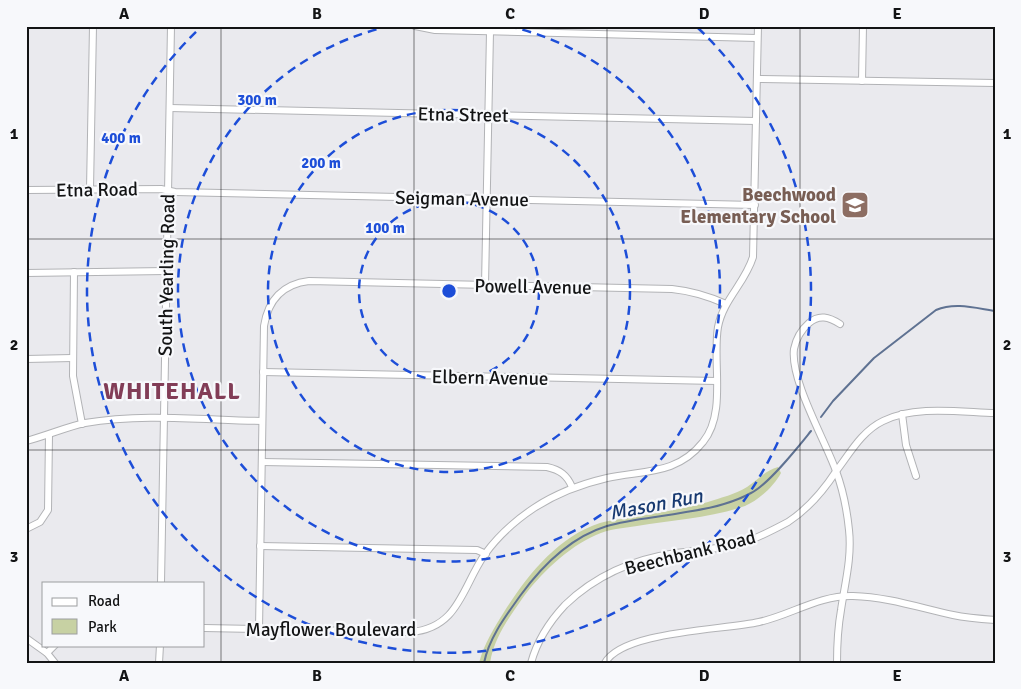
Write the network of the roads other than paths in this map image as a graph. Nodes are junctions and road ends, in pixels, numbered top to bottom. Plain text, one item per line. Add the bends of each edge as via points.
1 (93, 26) edge
2 (171, 26) edge
3 (415, 26) edge
4 (758, 26) edge
5 (863, 26) edge
6 (490, 32) junction
7 (757, 38) junction
8 (757, 79) junction
9 (862, 81) junction
10 (995, 83) edge
11 (170, 108) junction
12 (488, 115) junction
13 (756, 121) junction
14 (26, 190) edge
15 (90, 190) junction
16 (168, 191) junction
17 (486, 199) junction
18 (755, 205) junction
19 (166, 271) junction
20 (74, 272) junction
21 (26, 273) edge
22 (485, 285) junction
23 (726, 304) junction
24 (840, 324) dead end
25 (72, 358) junction
26 (26, 359) edge
27 (264, 372) junction
28 (717, 382) junction
29 (995, 413) edge
30 (902, 414) junction
31 (163, 419) junction
32 (262, 421) junction
33 (82, 424) junction
34 (48, 435) junction
35 (26, 441) edge
36 (262, 462) junction
37 (837, 472) junction
38 (916, 476) dead end
39 (572, 487) junction
40 (26, 530) edge
41 (260, 546) junction
42 (486, 554) junction
43 (161, 582) edge
44 (844, 596) junction
45 (995, 620) edge
46 (205, 628) edge
47 (258, 629) junction
48 (26, 638) edge
49 (54, 646) edge
50 (160, 646) edge
51 (47, 653) junction
52 (55, 663) edge
53 (159, 663) edge
54 (531, 663) edge
55 (605, 663) edge
56 (837, 663) edge

1 - 15 street
2 - 11 street, South Yearling Road
3 - 6 street
4 - 7 street, Mayflower Boulevard
5 - 9 street
6 - 7 street
6 - 12 street
7 - 8 street, Mayflower Boulevard
8 - 9 street
8 - 13 street, Mayflower Boulevard
9 - 10 street
11 - 12 street, Etna Street
11 - 16 street, South Yearling Road
12 - 13 street, Etna Street
12 - 17 street
13 - 18 street, Mayflower Boulevard
14 - 15 street, Etna Road
15 - 16 street, Etna Road
16 - 17 street, Seigman Avenue
16 - 19 street, South Yearling Road
17 - 18 street, Seigman Avenue
17 - 22 street
18 - 23 street, Mayflower Boulevard via 750,269
19 - 20 street
19 - 31 street, South Yearling Road
20 - 21 street
20 - 25 street
22 - 23 street, Powell Avenue via 672,289 708,296
22 - 27 street, Powell Avenue via 309,281 294,284 280,292 268,308
23 - 28 street, Mayflower Boulevard via 718,329
24 - 37 street via 830,318 818,317 802,330 794,351 796,373
25 - 26 street
25 - 33 street
27 - 28 street, Elbern Avenue
27 - 32 street
28 - 39 street, Mayflower Boulevard via 712,427 704,442 684,461 666,468
29 - 30 street, Beechbank Road via 918,411
30 - 37 street, Beechbank Road via 882,421 865,434
30 - 38 street via 906,445
31 - 32 street
31 - 33 street
31 - 43 street, South Yearling Road
32 - 36 street
33 - 34 street
34 - 35 street
34 - 40 street via 48,510 40,522
36 - 39 street via 548,467 560,470
36 - 41 street
37 - 44 street via 849,531 850,554
37 - 54 street, Beechbank Road via 805,508 759,536 741,543 653,557 603,576 571,600 553,619 538,642
39 - 42 street, Mayflower Boulevard via 524,516
41 - 42 street via 477,550
41 - 47 street
42 - 47 street, Mayflower Boulevard via 453,611 430,628 411,632
44 - 45 street via 878,598 956,616
44 - 55 street via 815,602 757,623 638,641 611,654
44 - 56 street
46 - 47 street, Mayflower Boulevard
48 - 51 street
49 - 51 street
50 - 53 street
51 - 52 street

